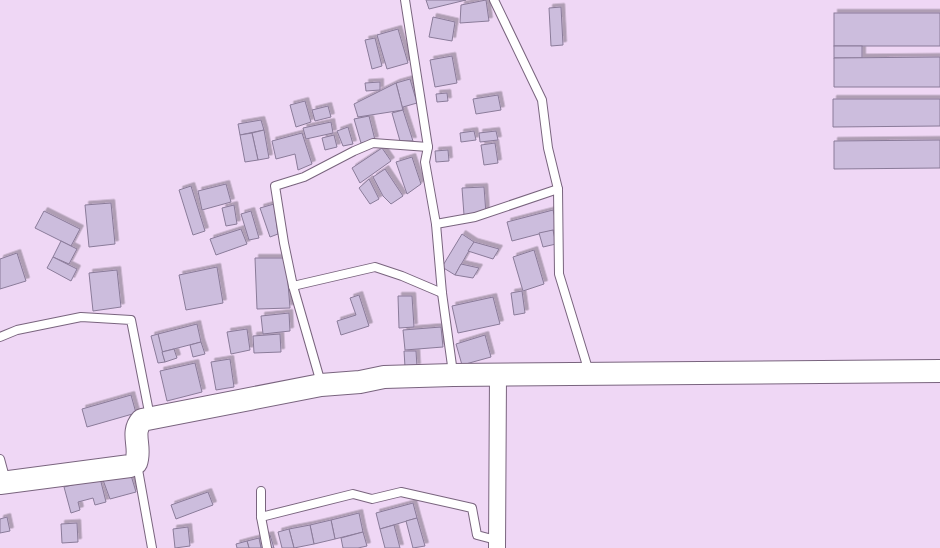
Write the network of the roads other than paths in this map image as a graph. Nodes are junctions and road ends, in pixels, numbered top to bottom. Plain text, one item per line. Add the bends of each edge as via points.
1 (406, 0) edge
2 (494, 0) edge
3 (428, 148) junction
4 (558, 189) junction
5 (436, 224) junction
6 (293, 286) junction
7 (442, 293) junction
8 (0, 337) edge
9 (940, 371) edge
10 (589, 373) junction
11 (453, 375) junction
12 (498, 375) junction
13 (321, 385) junction
14 (150, 417) junction
15 (0, 459) edge
16 (136, 462) junction
17 (3, 482) edge
18 (261, 491) dead end
19 (261, 517) junction
20 (496, 544) edge
21 (152, 548) edge
22 (267, 548) edge

1 - 3 lane
2 - 4 lane via 542,100 548,148
3 - 5 lane via 425,162
3 - 6 lane via 373,143 304,177 275,186
4 - 5 lane via 475,217
4 - 10 lane via 559,274
5 - 7 lane
6 - 7 lane via 375,267
6 - 13 lane
7 - 11 lane
8 - 14 lane via 17,330 81,318 131,320
9 - 10 street
10 - 12 street
11 - 12 street
11 - 13 street via 384,377
12 - 20 street
13 - 14 street
14 - 16 street via 137,425 139,457
15 - 17 lane
16 - 17 street via 130,466
16 - 21 lane
18 - 19 lane
19 - 20 lane via 353,494 372,499 401,492 472,508 477,535
19 - 22 lane

